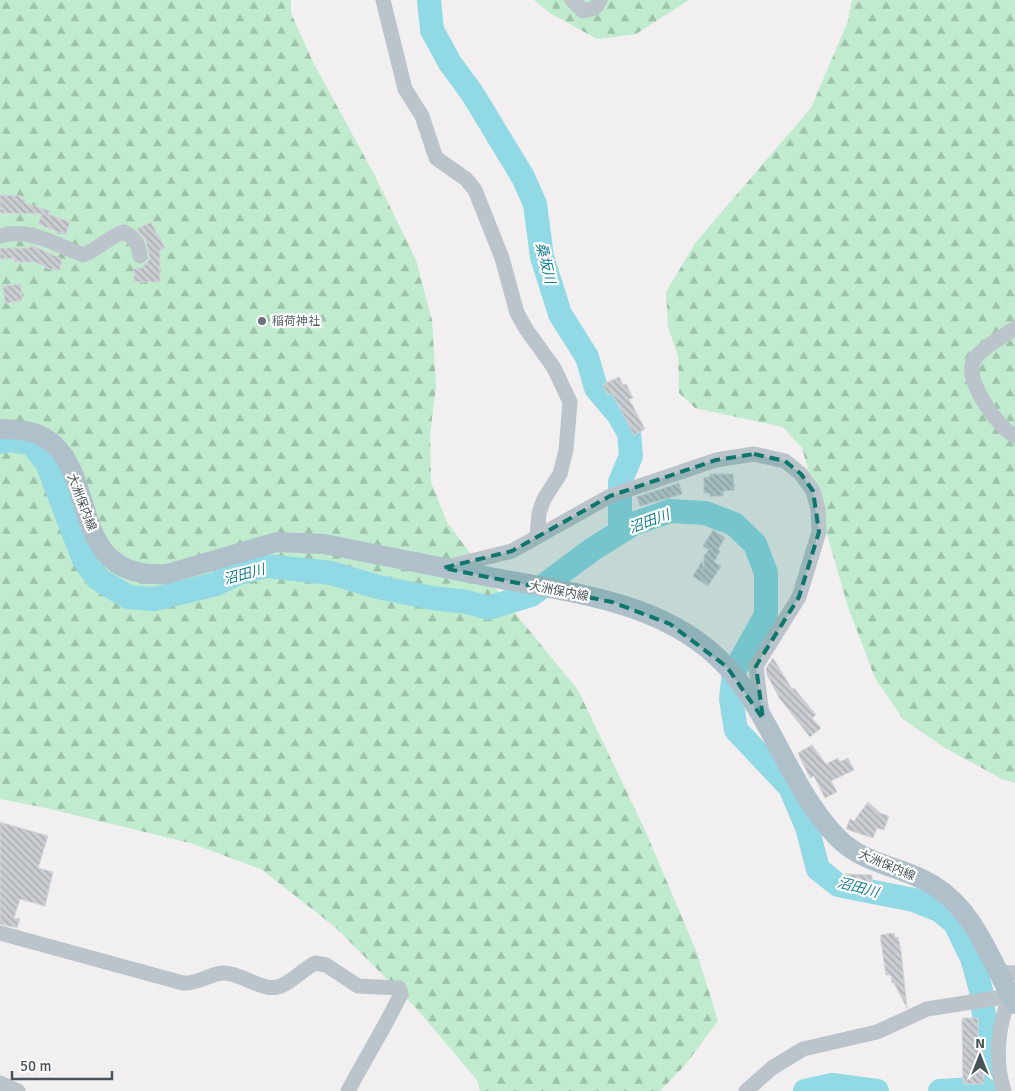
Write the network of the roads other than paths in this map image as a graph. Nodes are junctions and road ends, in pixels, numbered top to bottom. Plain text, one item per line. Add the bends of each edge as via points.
1 (383, 0) edge
2 (572, 0) edge
3 (600, 0) edge
4 (0, 236) edge
5 (140, 256) dead end
6 (1015, 328) edge
7 (0, 429) edge
8 (1015, 436) edge
9 (537, 536) junction
10 (443, 568) junction
11 (763, 719) junction
12 (0, 933) edge
13 (1006, 972) edge
14 (1006, 1000) edge
15 (0, 1083) edge
16 (18, 1091) edge
17 (348, 1091) edge
18 (746, 1091) edge
19 (1004, 1091) edge

1 - 9 street via 405,89 422,116 436,158 466,179 474,190 502,258 517,313 554,368 570,402 566,450 560,474 539,513
2 - 3 street via 583,10 595,8
4 - 5 street via 20,233 60,244 83,255 94,251 111,236 124,232 133,237
6 - 8 street via 982,352 973,362 971,375 990,412
7 - 10 main road, 大洲保内線 via 28,431 46,438 66,460 99,544 122,566 136,572 168,574 276,542 324,544
9 - 10 street via 512,551
9 - 11 street via 610,496 716,460 754,454 785,461 801,474 812,491 818,509 819,532 799,597 756,666
10 - 11 main road, 大洲保内線 via 612,602 670,624 727,667
11 - 13 main road, 大洲保内線 via 802,792 820,820 840,841 866,858 933,885 954,901 972,921
12 - 17 street via 183,983 194,984 222,973 245,978 255,984 282,986 316,963 326,965 358,986 399,988 401,994 391,1015
13 - 14 main road, 大洲保内線
14 - 18 street via 927,1009 869,1034 803,1049 772,1068
14 - 19 street via 998,1038 1000,1081
15 - 16 street

